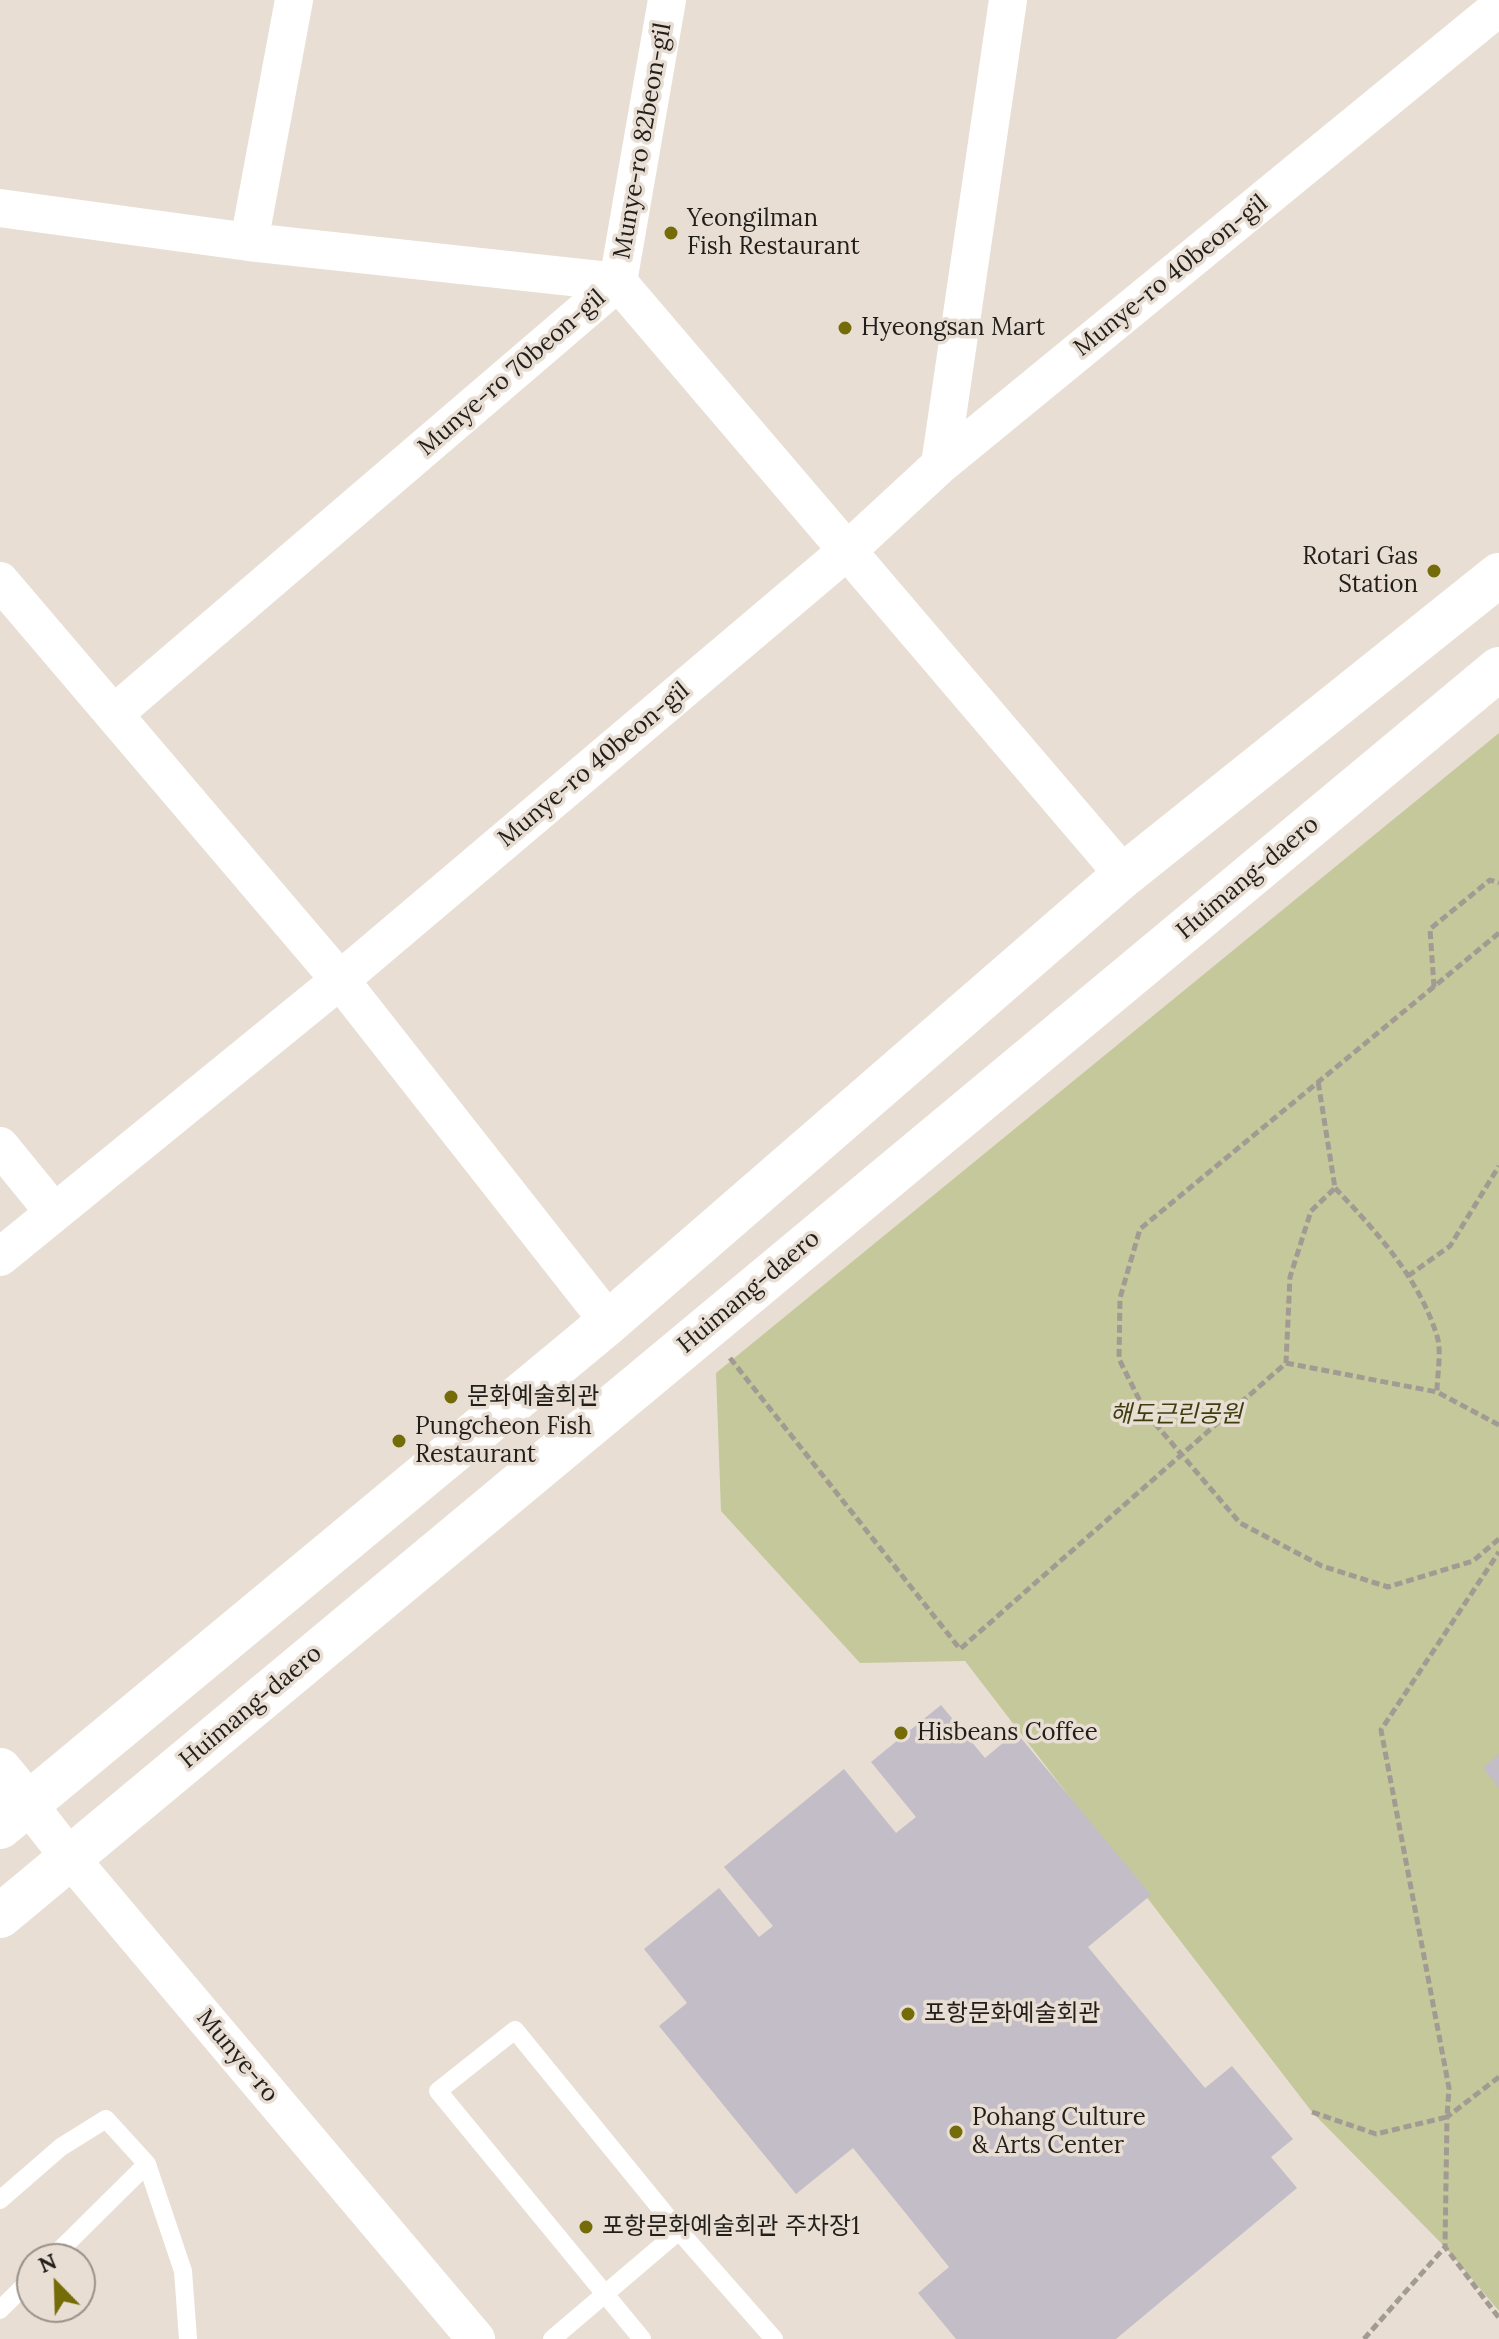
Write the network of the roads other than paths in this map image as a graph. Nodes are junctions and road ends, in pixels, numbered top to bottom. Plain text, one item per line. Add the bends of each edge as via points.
1 (294, 0) edge
2 (667, 0) edge
3 (1008, 0) edge
4 (1499, 7) edge
5 (0, 208) edge
6 (249, 242) junction
7 (618, 282) junction
8 (940, 465) junction
9 (848, 550) junction
10 (1499, 575) edge
11 (0, 581) edge
12 (1499, 669) edge
13 (115, 713) junction
14 (1124, 875) junction
15 (340, 980) junction
16 (0, 1146) edge
17 (53, 1211) junction
18 (0, 1257) edge
19 (609, 1322) junction
20 (0, 1770) edge
21 (14, 1816) edge
22 (70, 1858) junction
23 (0, 1916) edge
24 (147, 2164) junction
25 (0, 2200) edge
26 (679, 2231) junction
27 (67, 2243) edge
28 (16, 2294) edge
29 (605, 2294) junction
30 (0, 2310) edge
31 (188, 2339) edge
32 (476, 2339) edge
33 (552, 2339) edge
34 (642, 2339) edge
35 (774, 2339) edge

1 - 6 street
2 - 7 street, Munye-ro 82beon-gil
3 - 8 street
4 - 8 street, Munye-ro 40beon-gil
5 - 6 street, Munye-ro 70beon-gil
6 - 7 street, Munye-ro 70beon-gil
7 - 9 street
7 - 13 street, Munye-ro 70beon-gil
8 - 9 street, Munye-ro 40beon-gil
9 - 14 street
9 - 15 street, Munye-ro 40beon-gil
10 - 14 main road
11 - 13 street
12 - 22 main road, Huimang-daero
13 - 15 street
14 - 19 main road
15 - 17 street, Munye-ro 40beon-gil
15 - 19 street
16 - 17 street
17 - 18 street, Munye-ro 40beon-gil
19 - 21 main road
20 - 21 main road, Munye-ro
21 - 22 street, Munye-ro
22 - 23 main road, Huimang-daero
22 - 32 street, Munye-ro
24 - 25 lane via 106,2119 61,2147
24 - 27 lane
24 - 31 lane via 183,2271
26 - 29 lane
26 - 29 lane via 515,2030 438,2091
26 - 35 lane
28 - 30 lane
29 - 33 lane
29 - 34 lane

